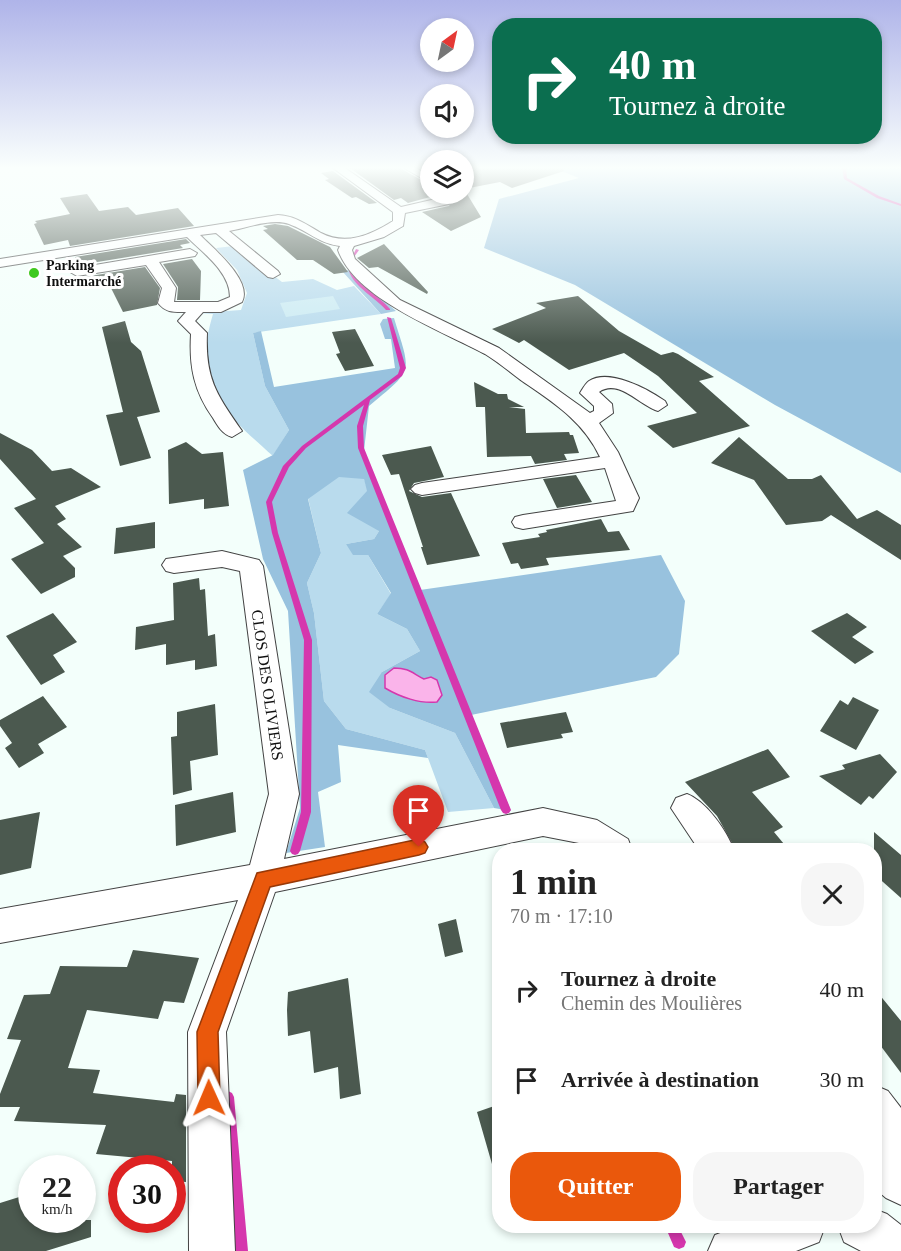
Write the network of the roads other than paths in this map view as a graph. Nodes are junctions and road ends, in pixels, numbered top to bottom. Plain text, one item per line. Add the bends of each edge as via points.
1 (231, 226) edge
2 (302, 226) edge
3 (394, 226) edge
4 (218, 228) junction
5 (189, 232) junction
6 (349, 243) junction
7 (190, 253) dead end
8 (150, 260) junction
9 (0, 262) edge
10 (77, 272) dead end
11 (273, 274) dead end
12 (197, 309) junction
13 (658, 405) dead end
14 (588, 421) junction
15 (232, 431) dead end
16 (612, 461) junction
17 (422, 489) dead end
18 (523, 522) dead end
19 (174, 565) dead end
20 (687, 808) dead end
21 (606, 843) edge
22 (713, 843) edge
23 (263, 879) junction
24 (0, 926) edge
25 (882, 1116) edge
26 (885, 1169) edge
27 (782, 1233) edge
28 (875, 1233) edge
29 (212, 1251) edge
30 (731, 1251) edge
31 (897, 1251) edge

1 - 4 street
2 - 6 street via 329,241
3 - 6 street
4 - 5 street
4 - 11 street
5 - 9 street
5 - 12 street via 233,278 238,289 237,299 230,304
6 - 14 street via 345,250 349,261 395,303 493,351
7 - 8 street
8 - 10 street
8 - 12 street via 169,288 166,303 170,307
12 - 15 street via 186,321 199,333 196,362 205,390
13 - 14 street via 627,386 595,385 589,393 603,404 604,413
14 - 16 street
16 - 17 street
16 - 18 street via 628,498 625,506
19 - 23 street, CLOS DES OLIVIERS via 222,559 251,566 284,794
20 - 22 street
21 - 23 street via 586,830 543,822
23 - 24 street
23 - 29 street via 207,1032
25 - 26 street via 895,1141
27 - 30 street
28 - 31 street

